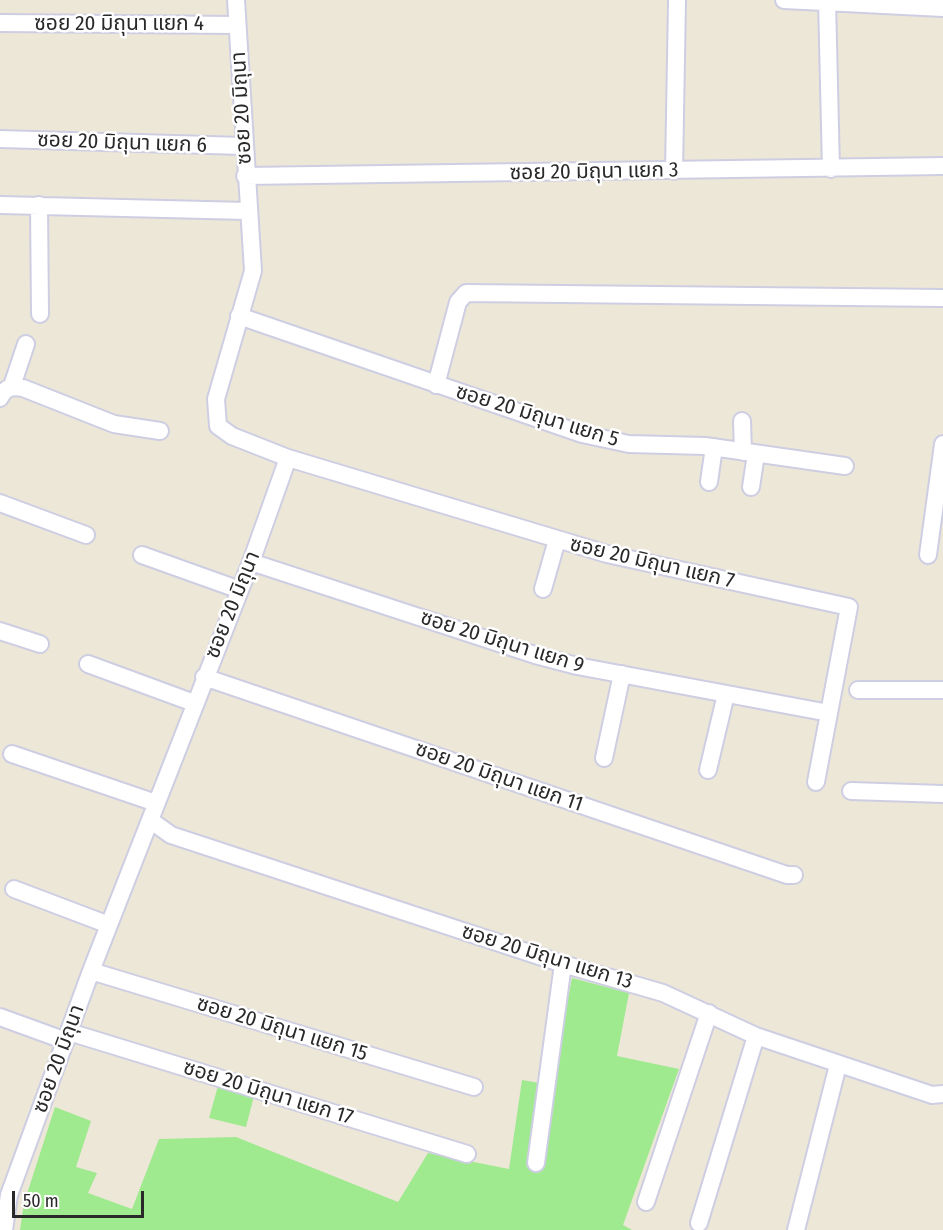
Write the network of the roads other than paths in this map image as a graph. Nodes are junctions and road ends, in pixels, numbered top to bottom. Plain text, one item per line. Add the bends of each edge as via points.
1 (236, 0) edge
2 (677, 0) edge
3 (784, 0) edge
4 (827, 2) edge
5 (943, 8) edge
6 (0, 23) edge
7 (237, 25) junction
8 (0, 139) edge
9 (243, 146) junction
10 (943, 166) edge
11 (831, 169) junction
12 (674, 171) junction
13 (245, 176) junction
14 (0, 205) edge
15 (39, 205) junction
16 (247, 211) junction
17 (943, 297) edge
18 (40, 314) dead end
19 (239, 316) junction
20 (26, 344) dead end
21 (436, 385) junction
22 (6, 392) edge
23 (742, 421) dead end
24 (160, 431) dead end
25 (943, 444) edge
26 (714, 447) junction
27 (750, 453) junction
28 (288, 458) junction
29 (845, 466) dead end
30 (709, 482) dead end
31 (751, 487) dead end
32 (0, 503) edge
33 (86, 535) dead end
34 (557, 540) junction
35 (142, 555) dead end
36 (927, 555) dead end
37 (251, 562) junction
38 (543, 589) dead end
39 (240, 590) junction
40 (0, 631) edge
41 (40, 644) dead end
42 (88, 664) dead end
43 (622, 674) junction
44 (204, 677) junction
45 (858, 690) dead end
46 (943, 690) edge
47 (726, 694) junction
48 (194, 704) junction
49 (829, 713) junction
50 (12, 754) dead end
51 (604, 758) dead end
52 (708, 770) dead end
53 (816, 782) dead end
54 (851, 791) dead end
55 (943, 794) edge
56 (156, 803) junction
57 (150, 820) junction
58 (794, 875) dead end
59 (14, 889) dead end
60 (109, 925) junction
61 (563, 964) junction
62 (91, 971) junction
63 (709, 1012) junction
64 (0, 1017) edge
65 (67, 1036) junction
66 (756, 1036) junction
67 (838, 1065) junction
68 (474, 1087) dead end
69 (943, 1094) edge
70 (466, 1154) dead end
71 (536, 1163) dead end
72 (646, 1202) dead end
73 (699, 1223) dead end
74 (4, 1230) edge
75 (796, 1230) edge

1 - 7 street, ซอย 20 มิถุนา
2 - 12 street
3 - 4 street
4 - 5 street
4 - 11 street
6 - 7 street, ซอย 20 มิถุนา แยก 4
7 - 9 street, ซอย 20 มิถุนา
8 - 9 street, ซอย 20 มิถุนา แยก 6
9 - 13 street, ซอย 20 มิถุนา
10 - 11 street, ซอย 20 มิถุนา แยก 3
11 - 12 street, ซอย 20 มิถุนา แยก 3
12 - 13 street, ซอย 20 มิถุนา แยก 3
13 - 16 street, ซอย 20 มิถุนา
14 - 15 street
15 - 16 street
15 - 18 street
16 - 19 street, ซอย 20 มิถุนา via 253,271
17 - 21 street via 466,293 458,302
19 - 21 street, ซอย 20 มิถุนา แยก 5
19 - 28 street, ซอย 20 มิถุนา via 216,399 218,426 232,436
20 - 22 street
21 - 26 street, ซอย 20 มิถุนา แยก 5 via 582,434 628,444
22 - 24 street via 23,388 114,424
23 - 27 street
25 - 36 street
26 - 27 street, ซอย 20 มิถุนา แยก 5
26 - 30 street
27 - 29 street, ซอย 20 มิถุนา แยก 5
27 - 31 street
28 - 34 street, ซอย 20 มิถุนา แยก 7
28 - 37 street, ซอย 20 มิถุนา
32 - 33 street
34 - 38 street
34 - 49 street, ซอย 20 มิถุนา แยก 7 via 849,607
35 - 39 street
37 - 39 street, ซอย 20 มิถุนา
37 - 43 street, ซอย 20 มิถุนา แยก 9 via 535,655
39 - 44 street, ซอย 20 มิถุนา
40 - 41 street
42 - 48 street
43 - 47 street, ซอย 20 มิถุนา แยก 9
43 - 51 street
44 - 48 street, ซอย 20 มิถุนา
44 - 58 street, ซอย 20 มิถุนา แยก 11
45 - 46 street
47 - 49 street, ซอย 20 มิถุนา แยก 9
47 - 52 street
48 - 56 street, ซอย 20 มิถุนา
49 - 53 street, ซอย 20 มิถุนา แยก 7
50 - 56 street
54 - 55 street
56 - 57 street, ซอย 20 มิถุนา
57 - 60 street, ซอย 20 มิถุนา
57 - 61 street, ซอย 20 มิถุนา แยก 13 via 171,835
59 - 60 street
60 - 62 street, ซอย 20 มิถุนา
61 - 63 street, ซอย 20 มิถุนา แยก 13 via 663,993
61 - 71 street
62 - 65 street, ซอย 20 มิถุนา
62 - 68 street, ซอย 20 มิถุนา แยก 15
63 - 66 street, ซอย 20 มิถุนา แยก 13
63 - 72 street
64 - 65 street, ซอย 20 มิถุนา แยก 17
65 - 70 street, ซอย 20 มิถุนา แยก 17
65 - 74 street, ซอย 20 มิถุนา via 9,1195
66 - 67 street, ซอย 20 มิถุนา แยก 13
66 - 73 street
67 - 69 street, ซอย 20 มิถุนา แยก 13 via 932,1095
67 - 75 street

